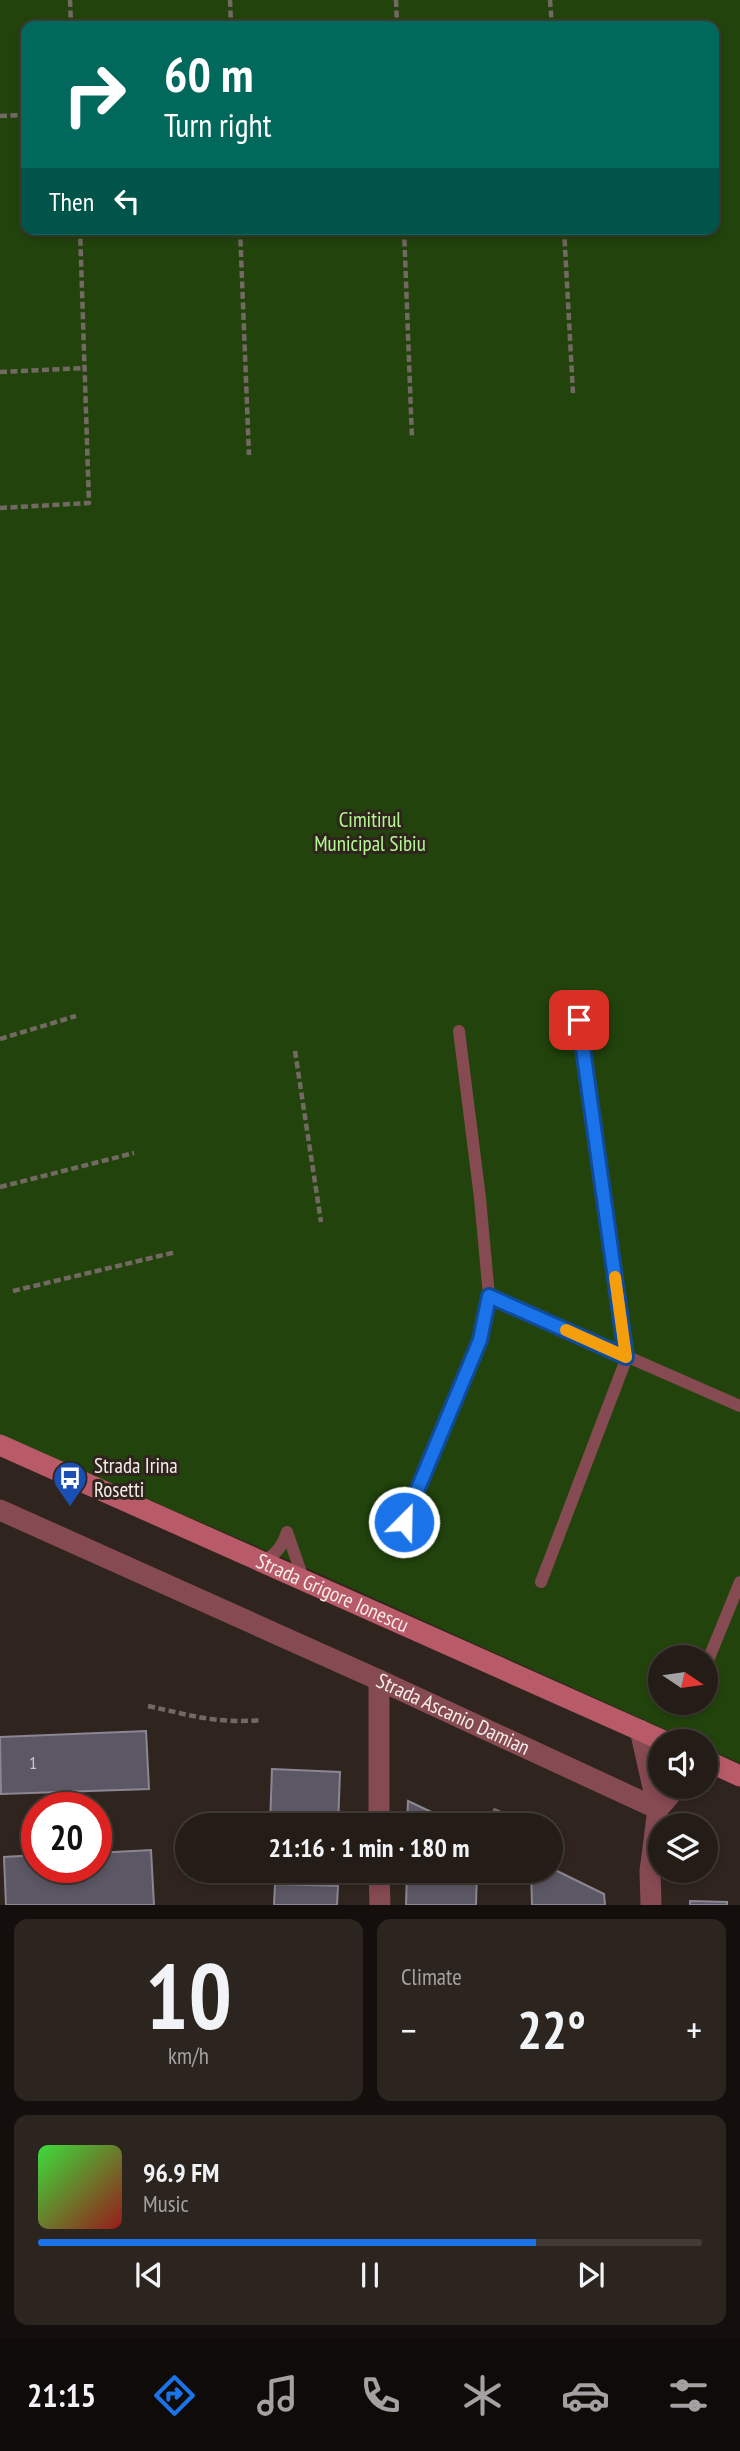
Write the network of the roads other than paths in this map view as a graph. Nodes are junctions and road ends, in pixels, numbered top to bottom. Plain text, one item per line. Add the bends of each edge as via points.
1 (579, 1020) dead end
2 (459, 1031) dead end
3 (489, 1296) junction
4 (626, 1357) junction
5 (740, 1406) edge
6 (3, 1448) edge
7 (0, 1510) edge
8 (404, 1522) dead end
9 (263, 1562) junction
10 (304, 1581) junction
11 (541, 1582) dead end
12 (740, 1582) edge
13 (714, 1645) edge
14 (379, 1680) junction
15 (640, 1730) junction
16 (648, 1734) edge
17 (718, 1768) edge
18 (740, 1776) edge
19 (667, 1799) edge
20 (658, 1809) junction
21 (379, 1813) edge
22 (379, 1883) edge
23 (380, 1905) edge
24 (651, 1905) edge

1 - 4 lane
2 - 3 lane
3 - 4 lane
3 - 8 lane via 480,1340
4 - 5 lane
4 - 11 lane
6 - 9 main road, Strada Grigore Ionescu
7 - 14 street
9 - 10 main road, Strada Grigore Ionescu
9 - 10 lane via 275,1555 287,1532
10 - 15 main road, Strada Grigore Ionescu
12 - 13 lane
14 - 20 street, Strada Ascanio Damian
14 - 21 street, Strada Ascanio Damian
15 - 16 main road, Strada Grigore Ionescu
15 - 20 street
17 - 18 main road
19 - 20 street
20 - 24 street
22 - 23 street

